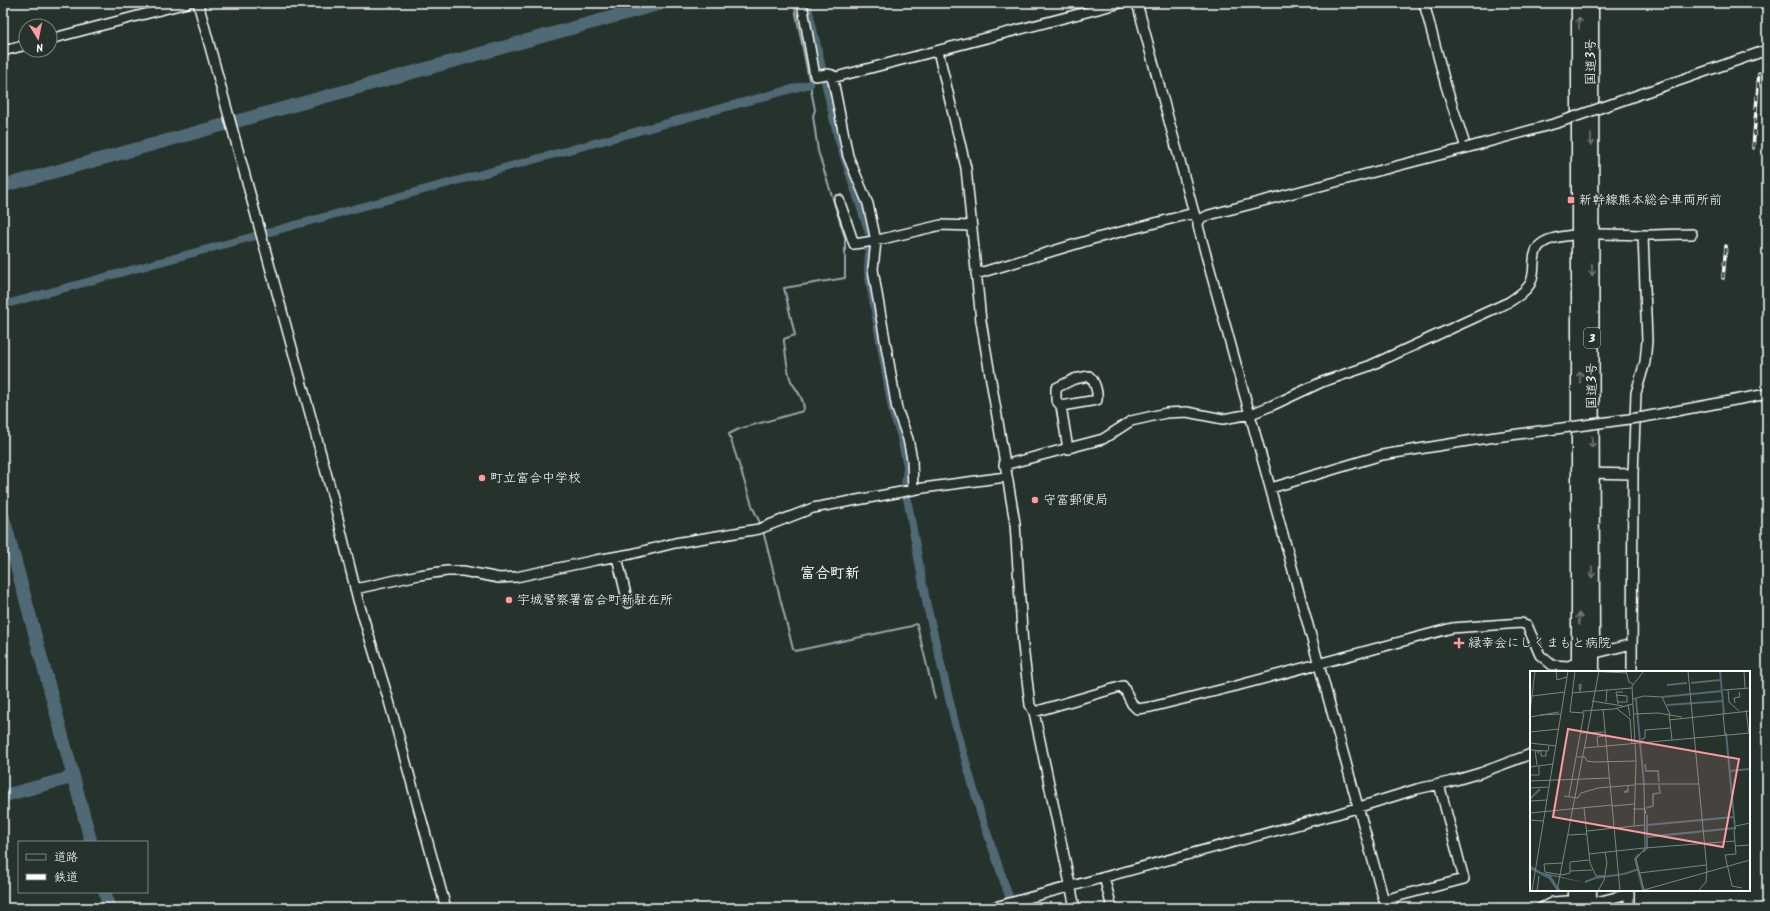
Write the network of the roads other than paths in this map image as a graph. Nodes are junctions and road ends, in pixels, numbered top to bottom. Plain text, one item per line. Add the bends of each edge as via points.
1 (187, 3) edge
2 (198, 3) edge
3 (802, 3) edge
4 (1121, 3) edge
5 (1137, 3) edge
6 (1424, 3) edge
7 (1579, 3) edge
8 (1591, 3) edge
9 (58, 37) edge
10 (18, 47) edge
11 (1767, 50) edge
12 (3, 51) edge
13 (938, 51) junction
14 (827, 76) junction
15 (1466, 148) junction
16 (839, 200) dead end
17 (1194, 213) junction
18 (1198, 222) junction
19 (972, 226) junction
20 (1585, 234) junction
21 (1692, 234) dead end
22 (1643, 235) junction
23 (872, 242) junction
24 (976, 274) junction
25 (1767, 394) edge
26 (1060, 406) junction
27 (1251, 414) junction
28 (1068, 449) junction
29 (1004, 465) junction
30 (1586, 473) junction
31 (1633, 474) junction
32 (1006, 477) junction
33 (908, 491) junction
34 (1273, 495) junction
35 (617, 556) junction
36 (355, 589) junction
37 (628, 603) dead end
38 (1632, 644) junction
39 (1592, 654) junction
40 (1319, 664) junction
41 (1579, 666) edge
42 (1550, 668) edge
43 (1592, 671) edge
44 (1632, 671) edge
45 (1034, 715) junction
46 (1530, 754) edge
47 (1439, 784) junction
48 (1358, 808) junction
49 (1104, 877) junction
50 (1071, 886) junction
51 (1628, 892) edge
52 (1583, 900) edge
53 (1004, 906) edge
54 (446, 908) edge
55 (991, 908) edge
56 (1075, 908) edge
57 (1112, 908) edge
58 (1386, 908) edge
59 (1394, 908) edge
60 (1541, 908) edge
61 (1629, 908) edge

1 - 9 street
2 - 36 street via 342,528
3 - 14 street via 815,76
4 - 13 street
5 - 17 street
6 - 15 street
20 -> 7 highway, 国道3号 / 3
8 -> 20 highway, 国道3号 / 3
10 - 12 street
11 - 15 street, bridge via 1557,123
13 - 14 street
13 - 19 street via 966,168
14 - 23 street via 848,156 868,204
15 - 18 street via 1209,215
16 - 23 street via 854,244
17 - 18 street
17 - 24 street via 1093,239
18 - 27 street
19 - 23 street via 941,225
19 - 24 street
20 - 22 street
20 - 27 street via 1561,237 1540,245 1535,253 1530,284 1523,293 1509,302 1369,366 1322,382
20 - 30 highway, 国道3号 / 3
21 - 22 street
22 - 31 street via 1647,341 1645,362 1636,394
23 - 33 street via 873,269 897,409 912,459
24 - 29 street
25 - 34 street, bridge via 1644,417 1382,455
26 - 26 street via 1056,400 1056,388 1081,377 1089,376 1093,380 1097,400
26 - 28 street
27 - 28 street via 1223,418 1187,412 1166,413 1131,421 1102,439
27 - 34 street
28 - 29 street
29 - 32 street
30 - 31 street
30 -> 39 highway, 国道3号 / 3
41 -> 30 highway, 国道3号 / 3
31 - 38 street
32 - 33 street
32 - 45 street via 1015,523 1023,646 1030,705
33 - 35 street via 813,508 758,528
34 - 40 street
35 - 36 street via 516,577 499,578 463,571 447,571
35 - 37 street
36 - 54 street
38 - 39 street
38 - 44 street
39 - 41 street
39 - 43 highway, 国道3号 / 3
40 - 42 street via 1452,628 1521,623 1528,625 1540,654
40 - 45 street via 1137,709 1123,686
40 - 48 street
41 - 42 street
45 - 50 street
46 - 47 street via 1480,773
47 - 48 street
47 - 59 street via 1464,878 1391,898
48 - 49 street
48 - 58 street
49 - 50 street
49 - 57 street
50 - 53 street
50 - 56 street
51 - 52 street
51 - 61 street
52 - 60 street via 1553,902
53 - 55 street

